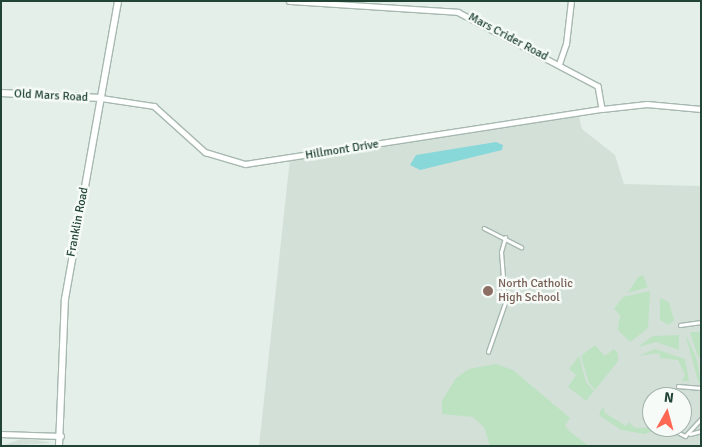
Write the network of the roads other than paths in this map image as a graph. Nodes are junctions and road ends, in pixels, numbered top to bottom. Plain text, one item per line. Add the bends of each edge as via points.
1 (118, 1) edge
2 (289, 1) edge
3 (571, 1) edge
4 (346, 2) edge
5 (559, 64) junction
6 (1, 93) edge
7 (101, 98) junction
8 (701, 108) edge
9 (602, 109) junction
10 (484, 228) dead end
11 (505, 238) junction
12 (521, 246) dead end
13 (701, 322) edge
14 (680, 325) dead end
15 (488, 352) dead end
16 (678, 386) dead end
17 (701, 388) edge
18 (701, 419) edge
19 (692, 431) edge
20 (1, 434) edge
21 (61, 436) junction
22 (59, 446) edge

1 - 7 street, Franklin Road
2 - 4 street, Mars Crider Road
3 - 5 street via 566,44
4 - 5 street, Mars Crider Road via 458,12
5 - 9 street, Mars Crider Road via 598,86
6 - 7 street, Old Mars Road
7 - 9 street, Hillmont Drive via 154,106 205,152 244,164
7 - 21 street, Franklin Road via 65,299
8 - 9 street via 647,104
10 - 11 lane
11 - 12 lane
11 - 15 lane via 501,252 505,303
13 - 14 lane
16 - 17 lane
18 - 19 lane
20 - 21 street
21 - 22 street, Franklin Road

